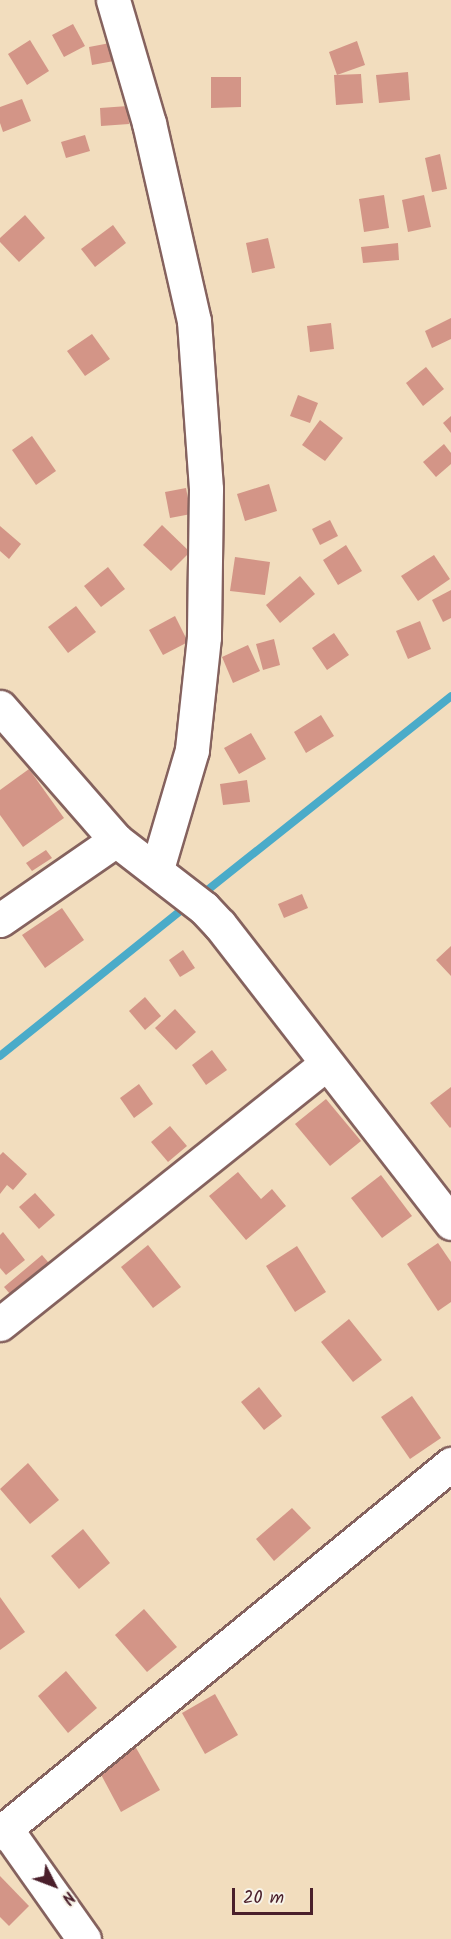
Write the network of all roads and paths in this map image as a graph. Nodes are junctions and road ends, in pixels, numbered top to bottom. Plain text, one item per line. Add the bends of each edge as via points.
1 (113, 0) edge
2 (2, 713) edge
3 (116, 840) junction
4 (180, 889) junction
5 (0, 920) edge
6 (326, 1064) junction
7 (451, 1223) edge
8 (0, 1324) edge
9 (451, 1464) edge
10 (3, 1831) edge
11 (84, 1939) edge

1 - 4 street via 149,123 194,321 206,489 204,637
2 - 3 street
3 - 4 street
3 - 5 street
4 - 6 street via 220,925
6 - 7 street
6 - 8 street
9 - 10 street
10 - 11 street

